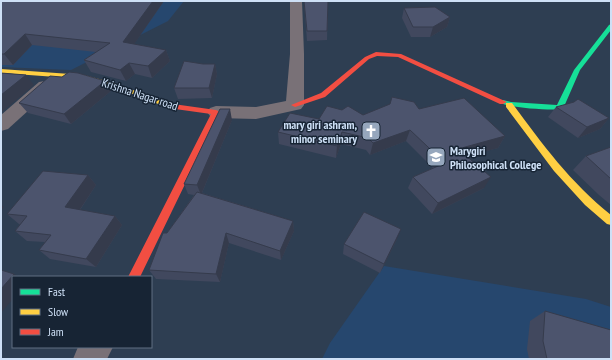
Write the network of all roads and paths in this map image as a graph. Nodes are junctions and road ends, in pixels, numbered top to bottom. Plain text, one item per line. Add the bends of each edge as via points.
1 (296, 1) edge
2 (611, 26) edge
3 (1, 71) edge
4 (58, 75) junction
5 (295, 105) junction
6 (509, 105) junction
7 (216, 112) junction
8 (1, 125) edge
9 (611, 221) edge
10 (134, 276) edge
11 (96, 348) edge
12 (89, 359) edge

1 - 5 street
2 - 6 street via 577,70 560,107 543,109 527,105
3 - 4 street, Krishna Nagar road
4 - 7 street, Krishna Nagar road via 112,84 175,107
4 - 8 street
5 - 6 street via 324,95 367,58 385,54 399,55
5 - 7 street via 256,113
6 - 9 street via 557,169 588,202
7 - 10 street
11 - 12 street

